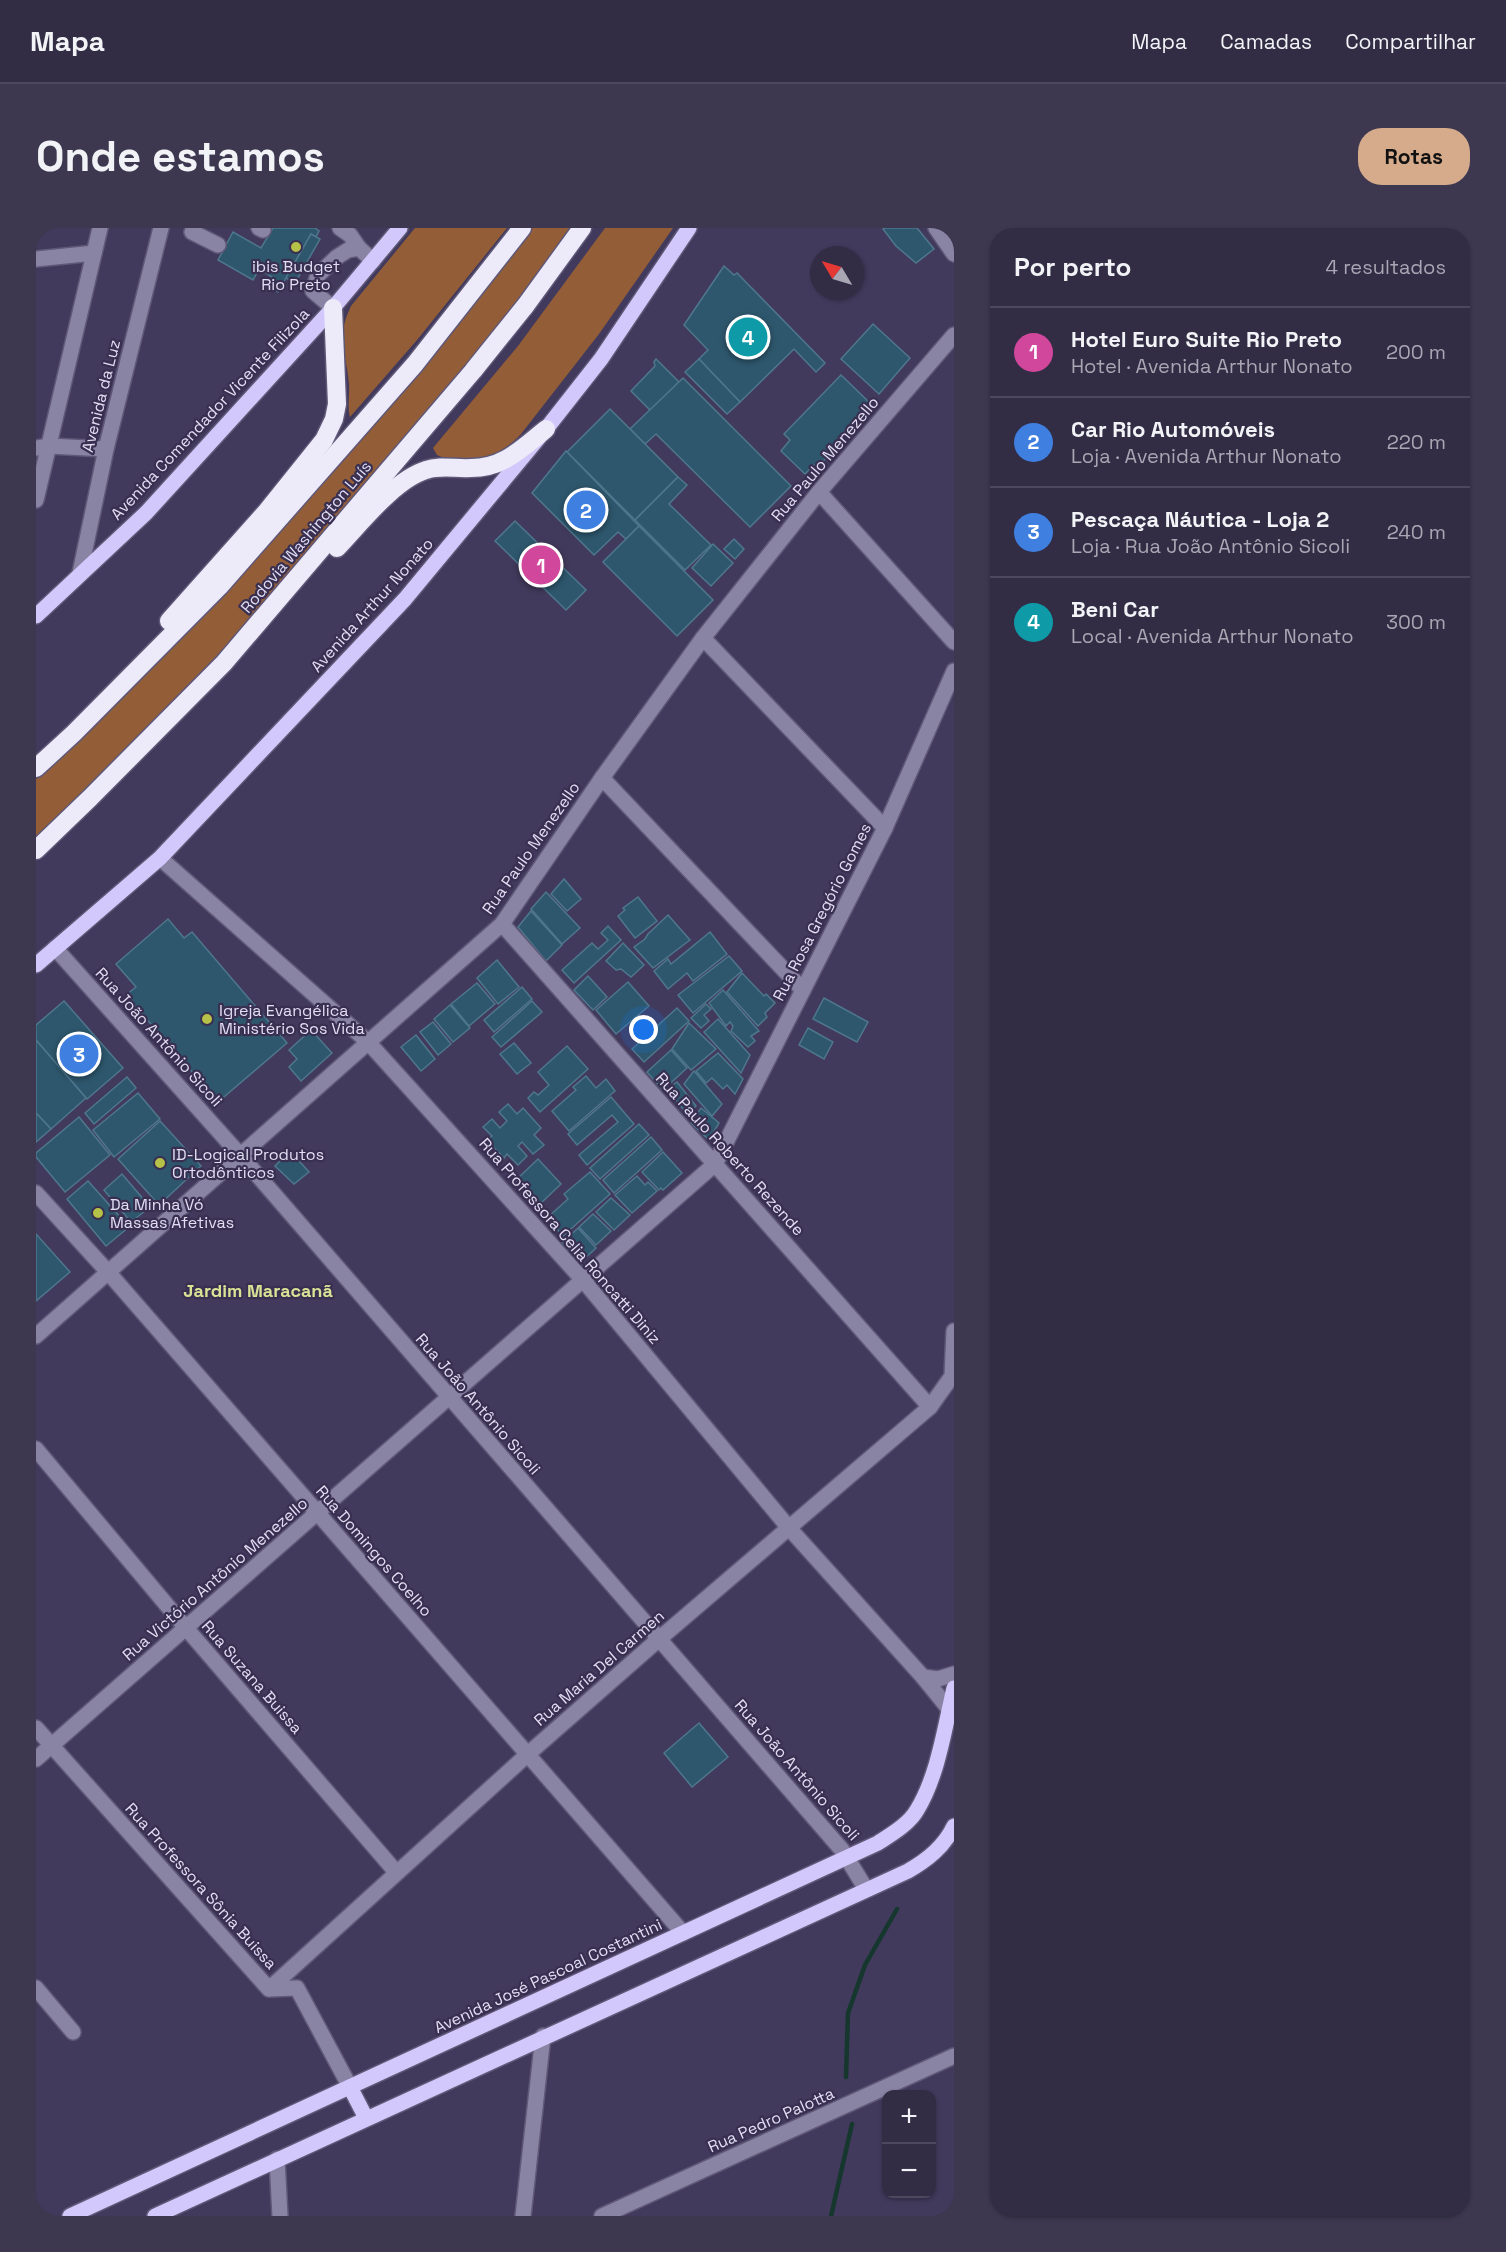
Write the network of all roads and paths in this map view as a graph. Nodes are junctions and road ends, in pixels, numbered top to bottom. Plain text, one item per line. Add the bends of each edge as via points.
1 (100, 228) edge
2 (162, 228) edge
3 (194, 228) edge
4 (340, 228) edge
5 (400, 228) edge
6 (522, 228) edge
7 (582, 228) edge
8 (689, 228) edge
9 (936, 228) edge
10 (218, 246) dead end
11 (359, 248) junction
12 (94, 253) junction
13 (954, 254) edge
14 (36, 259) edge
15 (373, 261) junction
16 (333, 308) junction
17 (954, 335) edge
18 (546, 429) junction
19 (42, 447) edge
20 (106, 449) junction
21 (819, 492) junction
22 (36, 500) edge
23 (80, 573) junction
24 (36, 616) edge
25 (703, 638) junction
26 (954, 642) edge
27 (224, 663) junction
28 (954, 671) edge
29 (74, 733) junction
30 (36, 768) edge
31 (602, 778) junction
32 (885, 828) junction
33 (36, 850) edge
34 (160, 858) junction
35 (502, 924) junction
36 (55, 948) junction
37 (36, 965) edge
38 (803, 990) junction
39 (368, 1042) junction
40 (240, 1155) junction
41 (715, 1164) junction
42 (36, 1193) edge
43 (108, 1272) junction
44 (583, 1280) junction
45 (954, 1331) edge
46 (36, 1336) edge
47 (449, 1398) junction
48 (930, 1407) junction
49 (36, 1449) edge
50 (317, 1513) junction
51 (789, 1528) junction
52 (186, 1628) junction
53 (659, 1639) junction
54 (954, 1674) edge
55 (923, 1677) junction
56 (954, 1688) edge
57 (949, 1709) junction
58 (36, 1728) edge
59 (51, 1746) junction
60 (528, 1754) junction
61 (36, 1759) edge
62 (954, 1826) edge
63 (848, 1857) junction
64 (396, 1872) junction
65 (866, 1889) junction
66 (683, 1933) junction
67 (36, 1988) edge
68 (269, 1989) junction
69 (73, 2032) dead end
70 (543, 2036) junction
71 (954, 2056) edge
72 (351, 2087) junction
73 (366, 2118) junction
74 (277, 2159) junction
75 (70, 2216) edge
76 (155, 2216) edge
77 (280, 2216) edge
78 (523, 2216) edge
79 (603, 2216) edge

1 - 12 street
2 - 20 street, Avenida da Luz
3 - 10 street via 192,232
4 - 11 street
5 - 15 main road, Avenida Comendador Vicente Filizola
6 - 29 highway, Rodovia Washington Luís via 415,364 219,587
7 - 27 highway, Rodovia Washington Luís via 473,371
8 - 18 main road, Avenida Arthur Nonato via 600,359
9 - 13 street
11 - 15 street
11 - 16 street via 348,250 318,275 313,291
12 - 14 street
12 - 19 street
15 - 16 main road, Avenida Comendador Vicente Filizola
16 - 23 main road, Avenida Comendador Vicente Filizola via 146,513
16 - 29 highway via 337,404 324,440 267,512
17 - 21 street, Rua Paulo Menezello
18 - 27 highway via 509,459 493,466 440,467 411,476
18 - 34 main road, Avenida Arthur Nonato via 405,599
19 - 20 street
19 - 22 street
20 - 23 street, Avenida da Luz
21 - 25 street, Rua Paulo Menezello
21 - 26 street
23 - 24 main road, Avenida Comendador Vicente Filizola
25 - 31 street, Rua Paulo Menezello
25 - 32 street
27 - 33 highway, Rodovia Washington Luís
28 - 32 street, Rua Rosa Gregório Gomes
29 - 30 highway, Rodovia Washington Luís
31 - 35 street, Rua Paulo Menezello
31 - 38 street
32 - 38 street, Rua Rosa Gregório Gomes
34 - 36 main road, Avenida Arthur Nonato
34 - 39 street, Rua Professora Celia Roncatti Diniz
35 - 39 street, Rua Paulo Menezello
35 - 41 street, Rua Paulo Roberto Rezende
36 - 37 main road, Avenida Arthur Nonato
36 - 40 street, Rua João Antônio Sicoli
38 - 41 street, Rua Rosa Gregório Gomes
39 - 40 street, Rua Paulo Menezello
39 - 44 street, Rua Professora Celia Roncatti Diniz
40 - 43 street, Rua Paulo Menezello
40 - 47 street, Rua João Antônio Sicoli
41 - 44 street, Rua Victório Antônio Menezello
41 - 48 street, Rua Paulo Roberto Rezende
42 - 43 street, Rua Domingos Coelho
43 - 46 street, Rua Paulo Menezello
43 - 50 street, Rua Domingos Coelho
44 - 47 street, Rua Victório Antônio Menezello
44 - 51 street, Rua Professora Celia Roncatti Diniz
45 - 48 street, Rua Maria Del Carmen via 952,1376
47 - 50 street, Rua Victório Antônio Menezello
47 - 53 street, Rua João Antônio Sicoli
48 - 51 street, Rua Maria Del Carmen
49 - 52 street, Rua Suzana Buissa
50 - 52 street, Rua Victório Antônio Menezello
50 - 60 street, Rua Domingos Coelho
51 - 53 street, Rua Maria Del Carmen
51 - 55 street, Rua Professora Celia Roncatti Diniz
52 - 59 street, Rua Victório Antônio Menezello
52 - 64 street, Rua Suzana Buissa
53 - 60 street, Rua Maria Del Carmen
53 - 63 street, Rua João Antônio Sicoli
54 - 55 street via 938,1679
55 - 57 street, Rua Professora Celia Roncatti Diniz
56 - 57 main road, Avenida José Pascoal Costantini
57 - 63 main road, Avenida José Pascoal Costantini via 931,1779 917,1811 878,1843
58 - 59 street, Rua Professora Sônia Buissa
59 - 61 street, Rua Victório Antônio Menezello
59 - 68 street, Rua Professora Sônia Buissa
60 - 64 street, Rua Maria Del Carmen
60 - 66 street, Rua Domingos Coelho
62 - 65 main road via 927,1860
63 - 65 street, Rua João Antônio Sicoli
63 - 66 main road, Avenida José Pascoal Costantini
64 - 68 street, Rua Maria Del Carmen
65 - 70 main road
66 - 72 main road, Avenida José Pascoal Costantini
67 - 69 street
68 - 72 street, Rua Professora Sônia Buissa via 297,1988
70 - 73 main road
70 - 78 street
71 - 79 street, Rua Pedro Palotta
72 - 73 main road
72 - 75 main road, Avenida José Pascoal Costantini
73 - 74 main road
74 - 76 main road
74 - 77 street

